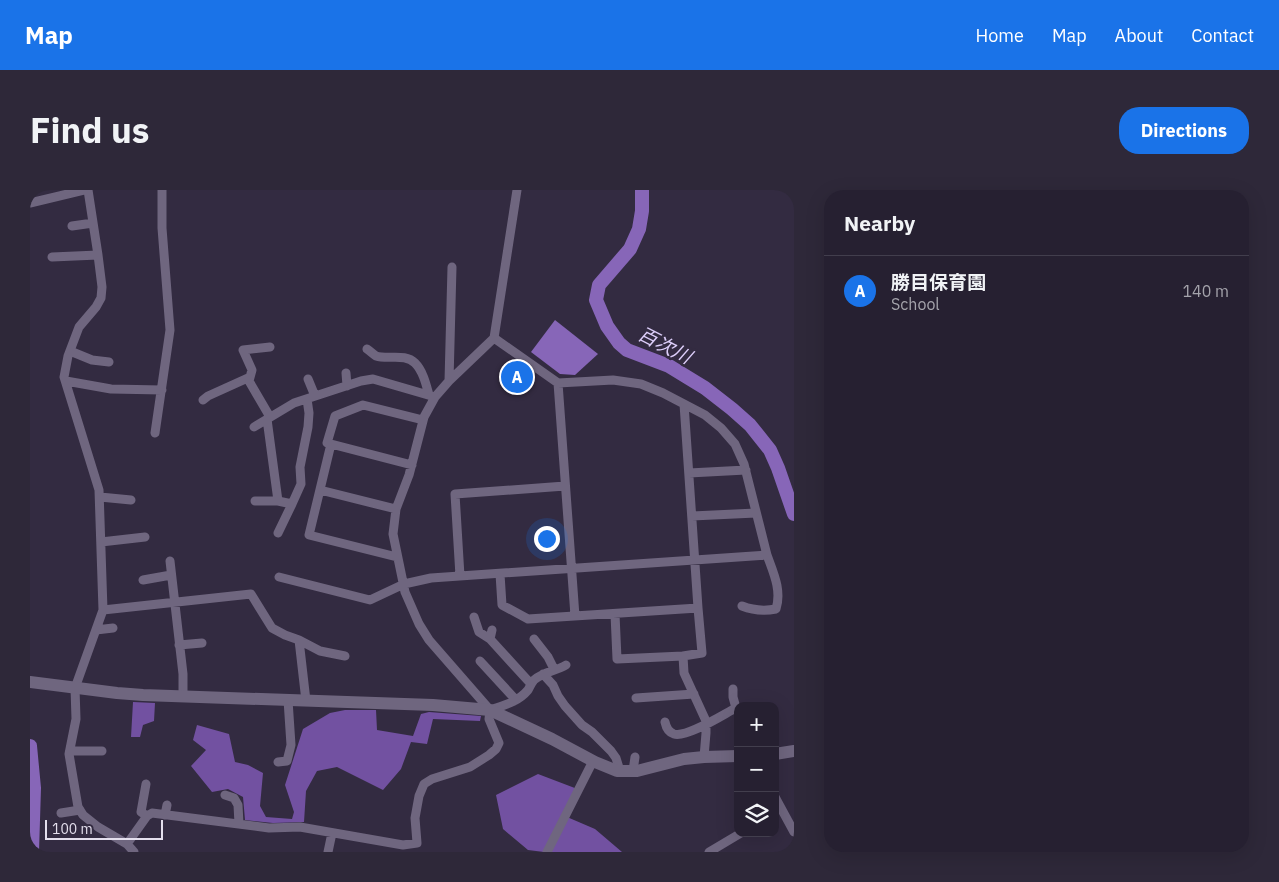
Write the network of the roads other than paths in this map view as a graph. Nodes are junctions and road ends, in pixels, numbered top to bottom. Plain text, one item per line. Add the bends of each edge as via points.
1 (84, 190) edge
2 (88, 190) edge
3 (162, 190) edge
4 (517, 190) edge
5 (30, 203) edge
6 (93, 223) junction
7 (72, 226) dead end
8 (98, 255) junction
9 (52, 257) dead end
10 (452, 267) dead end
11 (494, 338) junction
12 (270, 347) dead end
13 (367, 349) dead end
14 (70, 351) junction
15 (109, 362) dead end
16 (346, 373) dead end
17 (250, 377) junction
18 (308, 379) dead end
19 (66, 381) junction
20 (449, 381) junction
21 (558, 383) junction
22 (346, 386) junction
23 (162, 390) junction
24 (432, 396) junction
25 (311, 397) junction
26 (203, 400) dead end
27 (684, 404) junction
28 (268, 418) junction
29 (423, 420) junction
30 (254, 427) dead end
31 (155, 433) dead end
32 (331, 444) junction
33 (412, 465) junction
34 (746, 470) junction
35 (689, 473) junction
36 (565, 486) junction
37 (320, 490) junction
38 (100, 498) junction
39 (131, 500) dead end
40 (255, 501) dead end
41 (278, 501) junction
42 (292, 504) junction
43 (396, 509) junction
44 (756, 513) junction
45 (692, 516) junction
46 (278, 533) dead end
47 (145, 536) dead end
48 (101, 542) junction
49 (767, 555) junction
50 (398, 557) junction
51 (695, 560) junction
52 (170, 561) dead end
53 (571, 569) junction
54 (500, 574) junction
55 (171, 575) junction
56 (460, 576) junction
57 (279, 577) dead end
58 (143, 580) dead end
59 (404, 584) junction
60 (174, 602) junction
61 (742, 606) dead end
62 (698, 608) junction
63 (103, 610) junction
64 (615, 614) junction
65 (575, 616) junction
66 (474, 617) dead end
67 (113, 628) dead end
68 (96, 630) junction
69 (492, 630) dead end
70 (490, 639) junction
71 (534, 639) dead end
72 (300, 640) junction
73 (202, 643) dead end
74 (179, 645) junction
75 (344, 656) dead end
76 (683, 656) junction
77 (480, 661) dead end
78 (566, 665) dead end
79 (554, 669) junction
80 (543, 674) junction
81 (30, 682) edge
82 (531, 684) junction
83 (75, 688) junction
84 (733, 689) dead end
85 (694, 694) junction
86 (184, 697) junction
87 (636, 698) dead end
88 (288, 700) junction
89 (516, 700) junction
90 (306, 701) junction
91 (735, 702) edge
92 (490, 710) junction
93 (734, 710) edge
94 (665, 722) dead end
95 (706, 725) junction
96 (70, 751) junction
97 (102, 751) dead end
98 (794, 751) edge
99 (779, 753) edge
100 (704, 756) junction
101 (734, 756) edge
102 (635, 757) dead end
103 (593, 761) junction
104 (278, 762) dead end
105 (626, 771) junction
106 (146, 784) dead end
107 (225, 795) dead end
108 (167, 805) dead end
109 (80, 810) junction
110 (779, 811) edge
111 (60, 813) dead end
112 (165, 815) junction
113 (147, 816) junction
114 (239, 824) junction
115 (794, 832) edge
116 (332, 833) junction
117 (734, 837) edge
118 (127, 844) junction
119 (134, 852) edge
120 (328, 852) edge
121 (547, 852) edge
122 (709, 852) edge

1 - 5 street
2 - 6 street
3 - 23 street via 170,330
4 - 11 street
6 - 7 street
6 - 8 street
8 - 9 street
8 - 14 street via 101,298 79,327
10 - 20 street
11 - 20 street
11 - 21 street
12 - 17 street via 243,350 252,370
13 - 24 street via 374,355 401,357 414,362
14 - 15 street via 92,360
14 - 19 street via 64,377
16 - 22 street
17 - 26 street via 232,380
17 - 28 street via 249,381
18 - 25 street
19 - 23 street via 111,389
19 - 38 street
20 - 24 street
21 - 27 street via 613,380 642,384
21 - 36 street
22 - 24 street via 373,379
22 - 25 street
23 - 31 street
24 - 29 street
25 - 28 street
25 - 42 street via 300,468 301,484
27 - 34 street via 721,428 735,444
27 - 35 street
28 - 30 street
28 - 41 street
29 - 32 street via 363,404 335,416 327,443
29 - 33 street
32 - 33 street
32 - 37 street
33 - 43 street
34 - 35 street
34 - 44 street
35 - 45 street
36 - 53 street
36 - 56 street via 455,494
37 - 43 street
37 - 50 street via 309,535
38 - 39 street
38 - 48 street
40 - 41 street
41 - 42 street
42 - 46 street
43 - 50 street via 393,534
44 - 45 street
44 - 49 street
45 - 51 street
47 - 48 street
48 - 63 street
49 - 51 street
49 - 61 street via 778,586 776,608 750,609
50 - 59 street
51 - 53 street
51 - 62 street
52 - 55 street
53 - 54 street
53 - 65 street
54 - 56 street
54 - 65 street via 502,604 528,619
55 - 58 street
55 - 60 street
56 - 59 street
57 - 59 street via 370,600
59 - 92 street via 419,624
60 - 63 street
60 - 72 street via 251,594 272,628
60 - 74 street
62 - 64 street
62 - 76 street via 702,653
63 - 68 street
64 - 65 street
64 - 76 street via 617,659
66 - 70 street via 479,632
67 - 68 street
68 - 83 street
69 - 70 street
70 - 82 street
71 - 79 street
72 - 75 street via 320,651
72 - 90 street
73 - 74 street
74 - 86 street
76 - 85 street via 684,673
77 - 89 street
78 - 79 street
79 - 80 street
80 - 82 street
80 - 105 street via 565,706 611,751
81 - 83 street
82 - 89 street
83 - 86 street
83 - 96 street via 76,719
84 - 91 street
85 - 87 street
85 - 95 street
86 - 88 street
88 - 90 street
88 - 104 street via 287,735 291,745 287,761
89 - 92 street
90 - 92 street
92 - 103 street
92 - 116 street via 489,719 499,743 496,749 470,767 424,784 415,818 417,843 403,845
93 - 95 street
94 - 95 street via 674,734
95 - 100 street
96 - 97 street
96 - 109 street
98 - 99 street
100 - 101 street
100 - 105 street
102 - 105 street
103 - 105 street
103 - 121 street
106 - 113 street via 141,812
107 - 114 street via 234,798 238,805
108 - 112 street
109 - 111 street
109 - 118 street via 98,827
110 - 115 street
112 - 113 street via 152,813
112 - 114 street
113 - 118 street
114 - 116 street via 269,828 300,827
116 - 120 street
117 - 122 street
118 - 119 street

